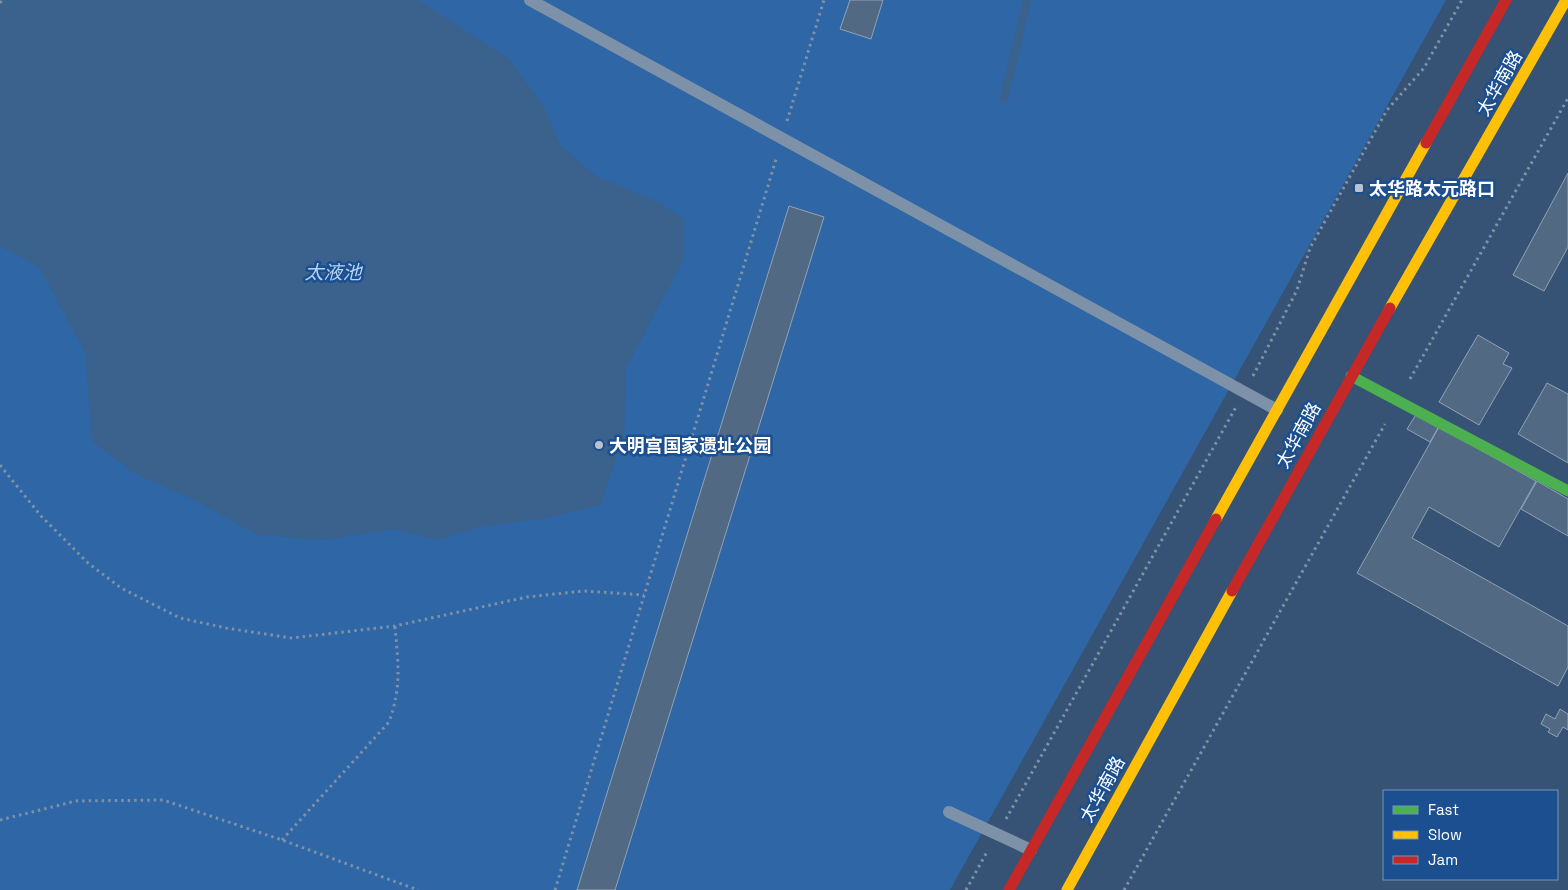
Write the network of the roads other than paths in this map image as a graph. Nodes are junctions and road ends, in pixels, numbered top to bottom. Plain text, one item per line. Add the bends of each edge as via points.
1 (530, 0) edge
2 (1506, 0) edge
3 (1566, 0) edge
4 (1351, 376) junction
5 (1277, 410) junction
6 (1568, 491) edge
7 (949, 812) dead end
8 (1031, 850) junction
9 (1009, 890) edge
10 (1067, 890) edge

1 - 5 lane
2 - 5 main road, 太华南路
3 - 4 main road, 太华南路
4 - 6 main road
4 - 10 main road, 太华南路
5 - 8 main road, 太华南路
7 - 8 lane
8 - 9 main road, 太华南路

